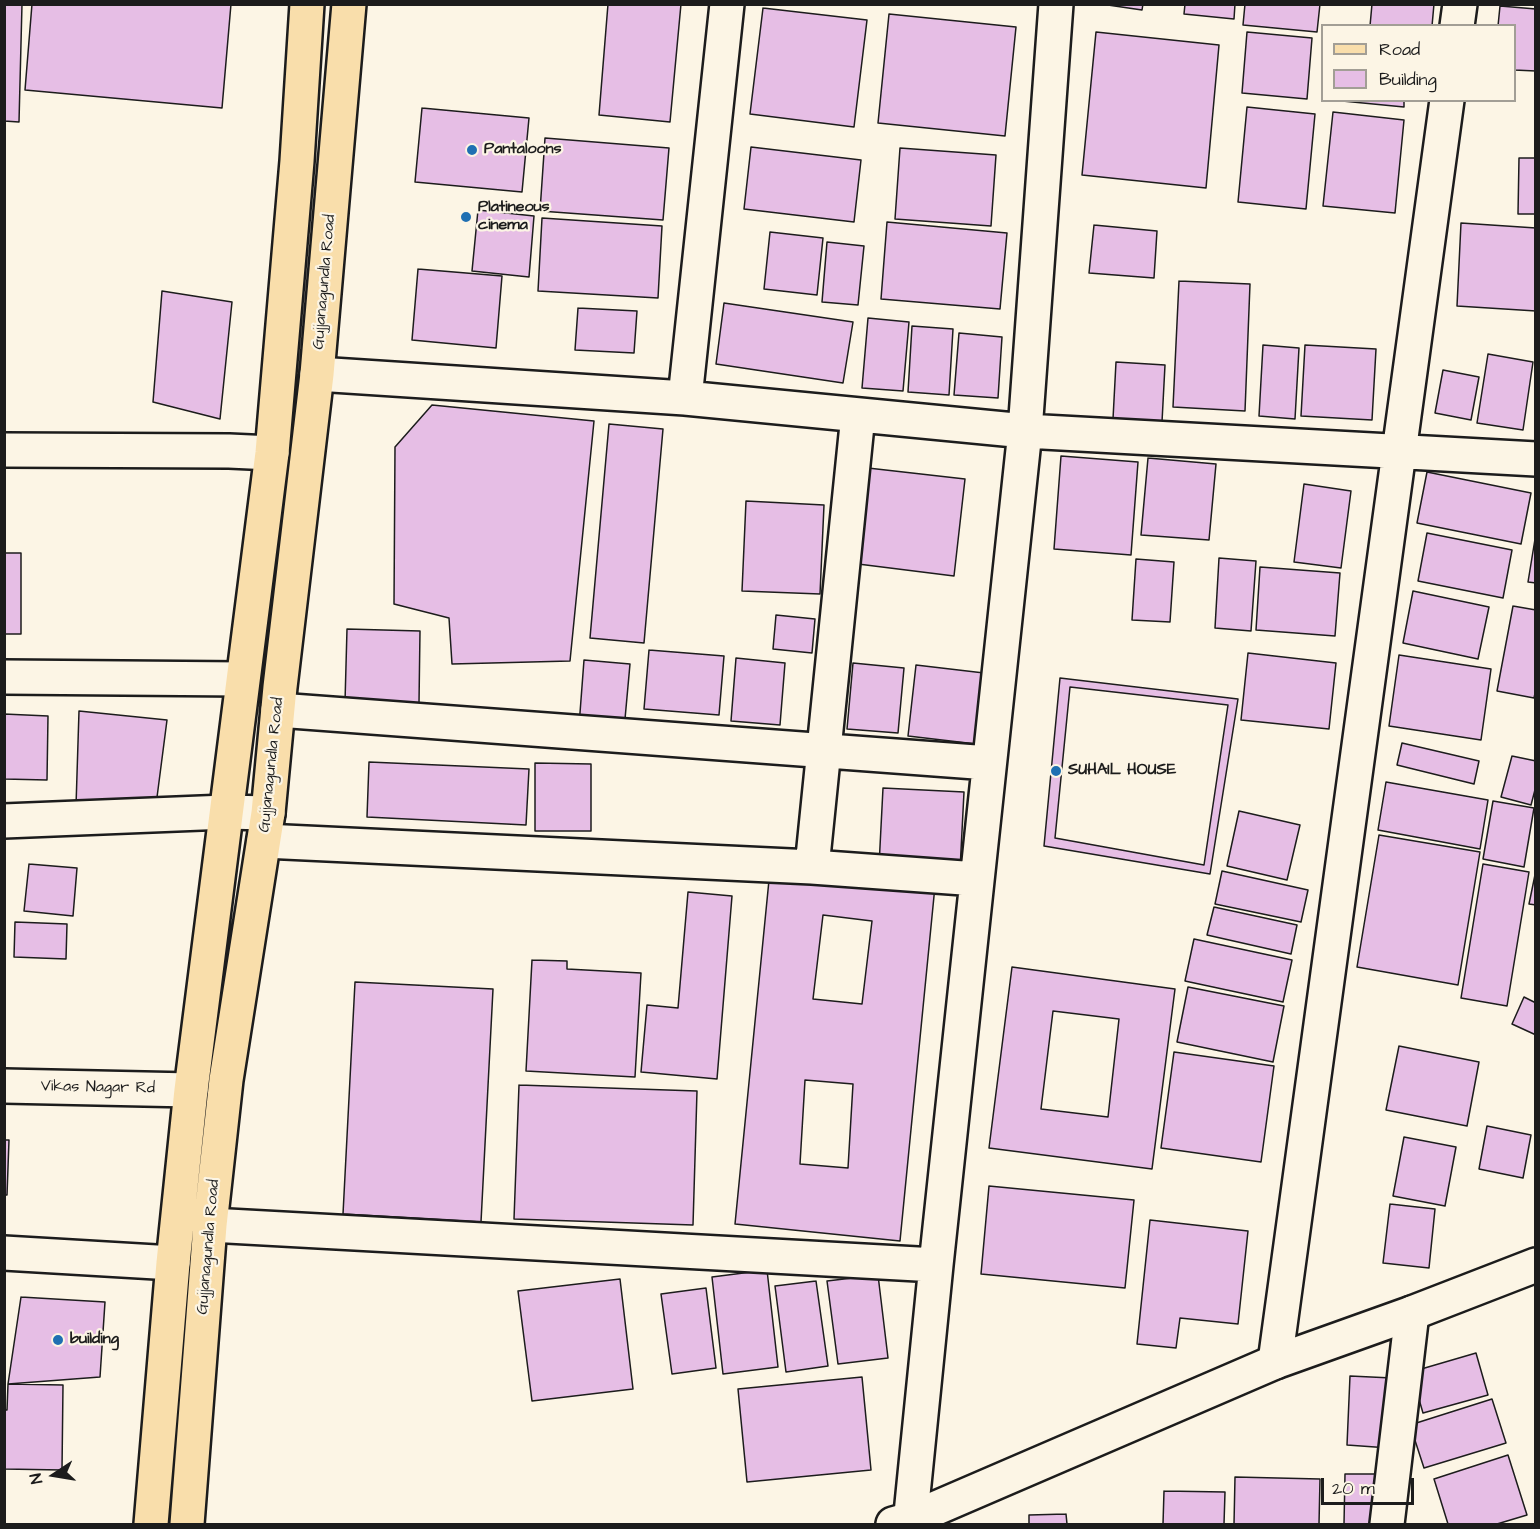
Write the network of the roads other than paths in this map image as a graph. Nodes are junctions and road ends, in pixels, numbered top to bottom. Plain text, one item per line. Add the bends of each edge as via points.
1 (307, 4) edge
2 (349, 4) edge
3 (727, 4) edge
4 (1056, 4) edge
5 (1460, 4) edge
6 (1457, 24) edge
7 (1447, 102) edge
8 (317, 374) junction
9 (685, 398) junction
10 (858, 415) junction
11 (1025, 431) junction
12 (4, 450) edge
13 (1400, 451) junction
14 (272, 453) junction
15 (1536, 459) edge
16 (4, 677) edge
17 (242, 680) junction
18 (278, 710) junction
19 (824, 750) junction
20 (989, 763) junction
21 (226, 812) junction
22 (4, 821) edge
23 (266, 827) junction
24 (812, 867) junction
25 (977, 879) junction
26 (4, 1086) edge
27 (190, 1090) junction
28 (210, 1225) junction
29 (4, 1253) edge
30 (173, 1263) junction
31 (936, 1265) junction
32 (1536, 1265) edge
33 (1412, 1313) junction
34 (1275, 1362) junction
35 (905, 1523) edge
36 (151, 1524) edge
37 (187, 1524) edge
38 (1387, 1524) edge

1 - 14 main road, Gujjanagundla Road
2 - 8 main road, Gujjanagundla Road
3 - 9 street
4 - 11 street
5 - 6 street
7 - 13 street
8 - 9 street
8 - 18 main road, Gujjanagundla Road
9 - 10 street
10 - 11 street
10 - 19 street
11 - 13 street
11 - 20 street
12 - 14 street
13 - 15 street
13 - 34 street
14 - 17 main road, Gujjanagundla Road
16 - 17 street
17 - 21 main road, Gujjanagundla Road
18 - 19 street
18 - 23 main road, Gujjanagundla Road
19 - 20 street
19 - 24 street
20 - 25 street
21 - 22 street
21 - 23 street
21 - 27 main road, Gujjanagundla Road
23 - 24 street
23 - 28 main road, Gujjanagundla Road via 226,1080
24 - 25 street
25 - 31 street
26 - 27 street, Vikas Nagar Rd
27 - 30 main road, Gujjanagundla Road
28 - 31 street
28 - 37 main road, Gujjanagundla Road
29 - 30 street
30 - 36 main road, Gujjanagundla Road
31 - 35 street
32 - 33 street
33 - 34 street
33 - 38 street
34 - 35 street

